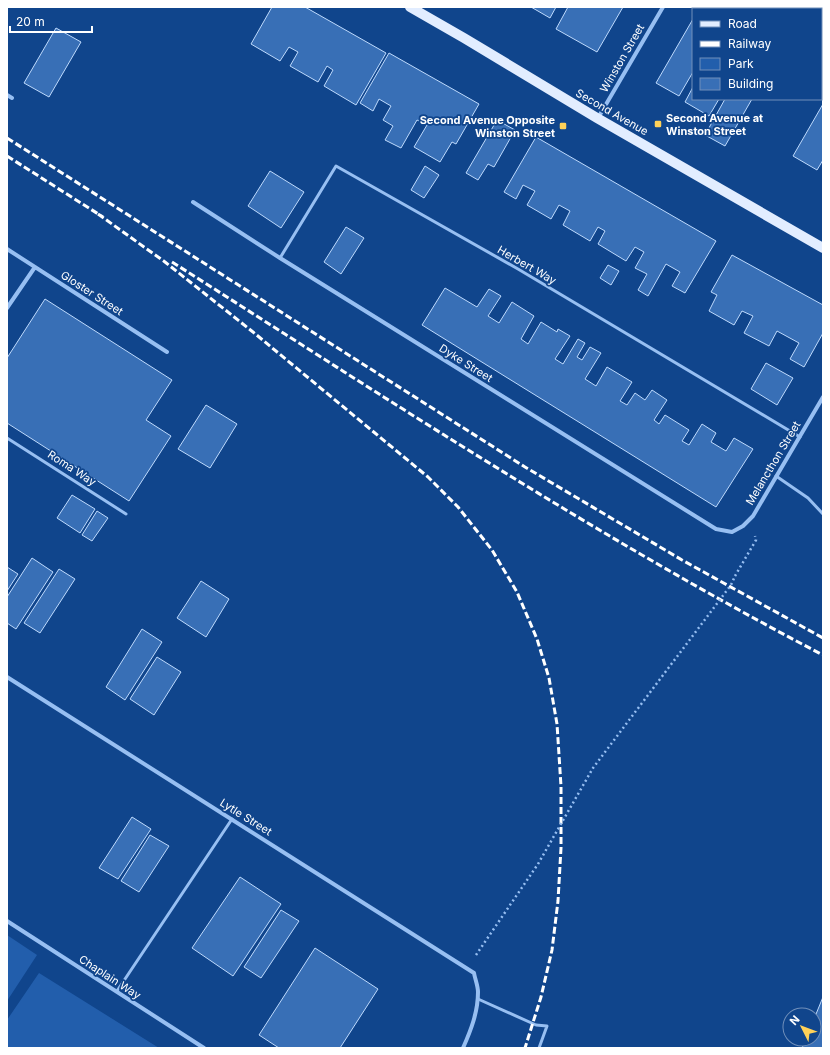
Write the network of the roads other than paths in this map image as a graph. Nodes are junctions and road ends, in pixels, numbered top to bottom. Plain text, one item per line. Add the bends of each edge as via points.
1 (410, 7) edge
2 (663, 7) edge
3 (7, 95) edge
4 (12, 98) dead end
5 (598, 118) junction
6 (193, 202) dead end
7 (823, 248) edge
8 (7, 250) edge
9 (280, 258) junction
10 (35, 267) junction
11 (7, 308) edge
12 (167, 352) dead end
13 (823, 397) edge
14 (800, 437) junction
15 (7, 438) edge
16 (776, 476) junction
17 (126, 514) dead end
18 (823, 514) edge
19 (732, 532) joint
20 (7, 677) edge
21 (232, 818) junction
22 (7, 921) edge
23 (117, 991) junction
24 (478, 999) junction
25 (204, 1048) edge
26 (463, 1048) edge
27 (539, 1048) edge

1 - 5 main road, Second Avenue
2 - 5 street, Winston Street
3 - 4 street
5 - 7 main road, Second Avenue
6 - 9 street, Dyke Street
8 - 10 street, Gloster Street
9 - 14 lane, Herbert Way via 336,166 518,269
9 - 19 street, Dyke Street via 701,521 716,529
10 - 11 street
10 - 12 street, Gloster Street
13 - 14 street, Melancthon Street
14 - 16 street, Melancthon Street
15 - 17 lane, Roma Way
16 - 18 lane via 808,498
16 - 19 street, Melancthon Street via 753,516
20 - 21 street, Lytle Street
21 - 23 lane
21 - 24 street, Lytle Street via 474,973
22 - 23 street, Chaplain Way
23 - 25 street, Chaplain Way
24 - 26 street via 470,1034
24 - 27 lane via 536,1025 547,1026

